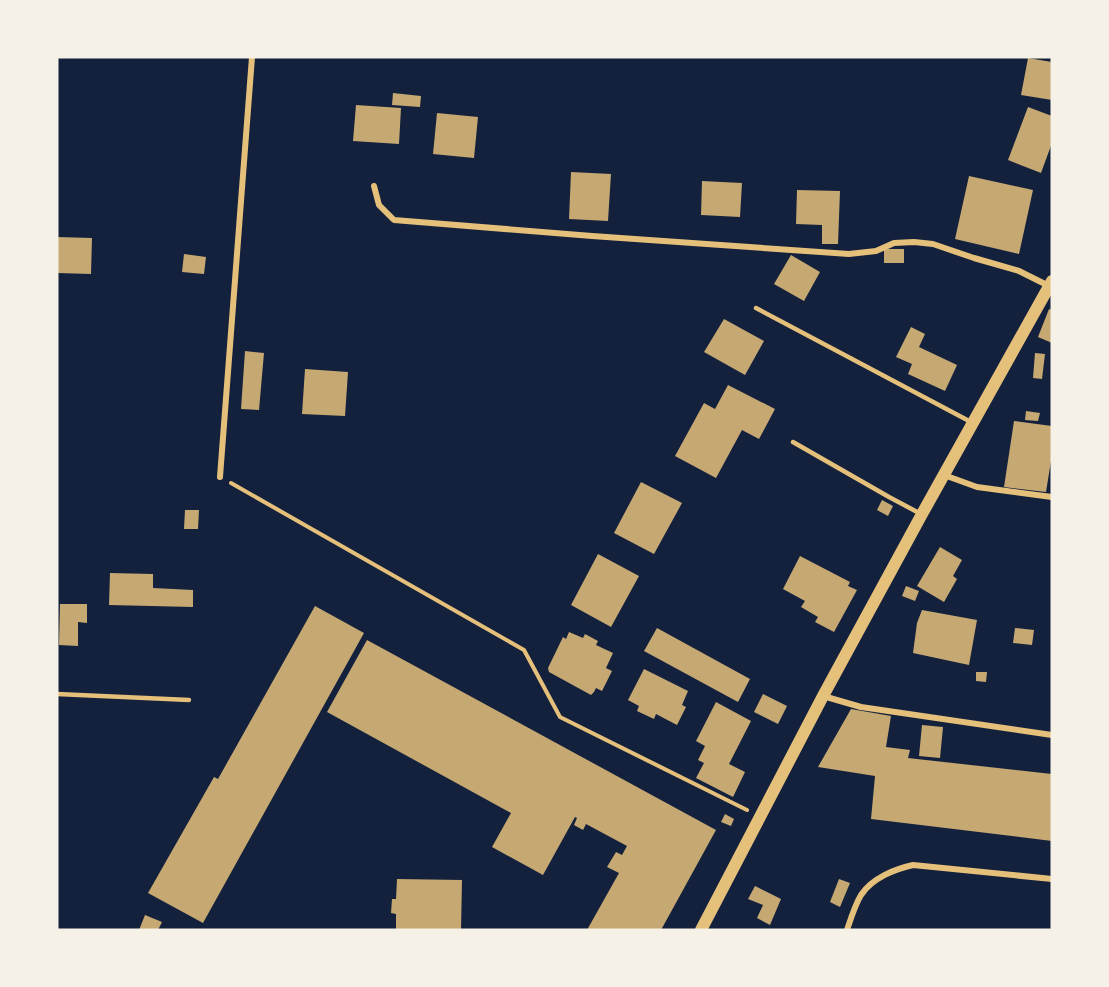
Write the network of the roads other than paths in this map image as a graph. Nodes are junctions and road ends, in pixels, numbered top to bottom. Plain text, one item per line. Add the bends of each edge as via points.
1 (252, 57) edge
2 (374, 186) dead end
3 (1051, 284) edge
4 (756, 308) dead end
5 (974, 423) junction
6 (793, 442) dead end
7 (944, 475) junction
8 (220, 477) road end
9 (1052, 497) edge
10 (922, 514) junction
11 (57, 694) edge
12 (823, 696) junction
13 (189, 700) dead end
14 (1052, 735) edge
15 (1052, 879) edge
16 (701, 930) edge
17 (848, 930) edge

1 - 8 street
2 - 3 street via 379,205 394,220 849,254 914,242 933,244
3 - 5 main road
4 - 5 lane
5 - 7 main road
6 - 10 lane
7 - 9 street via 977,488
7 - 10 main road
10 - 12 main road
11 - 13 lane
12 - 14 street via 861,707
12 - 16 main road
15 - 17 street via 913,865 896,869 862,893

